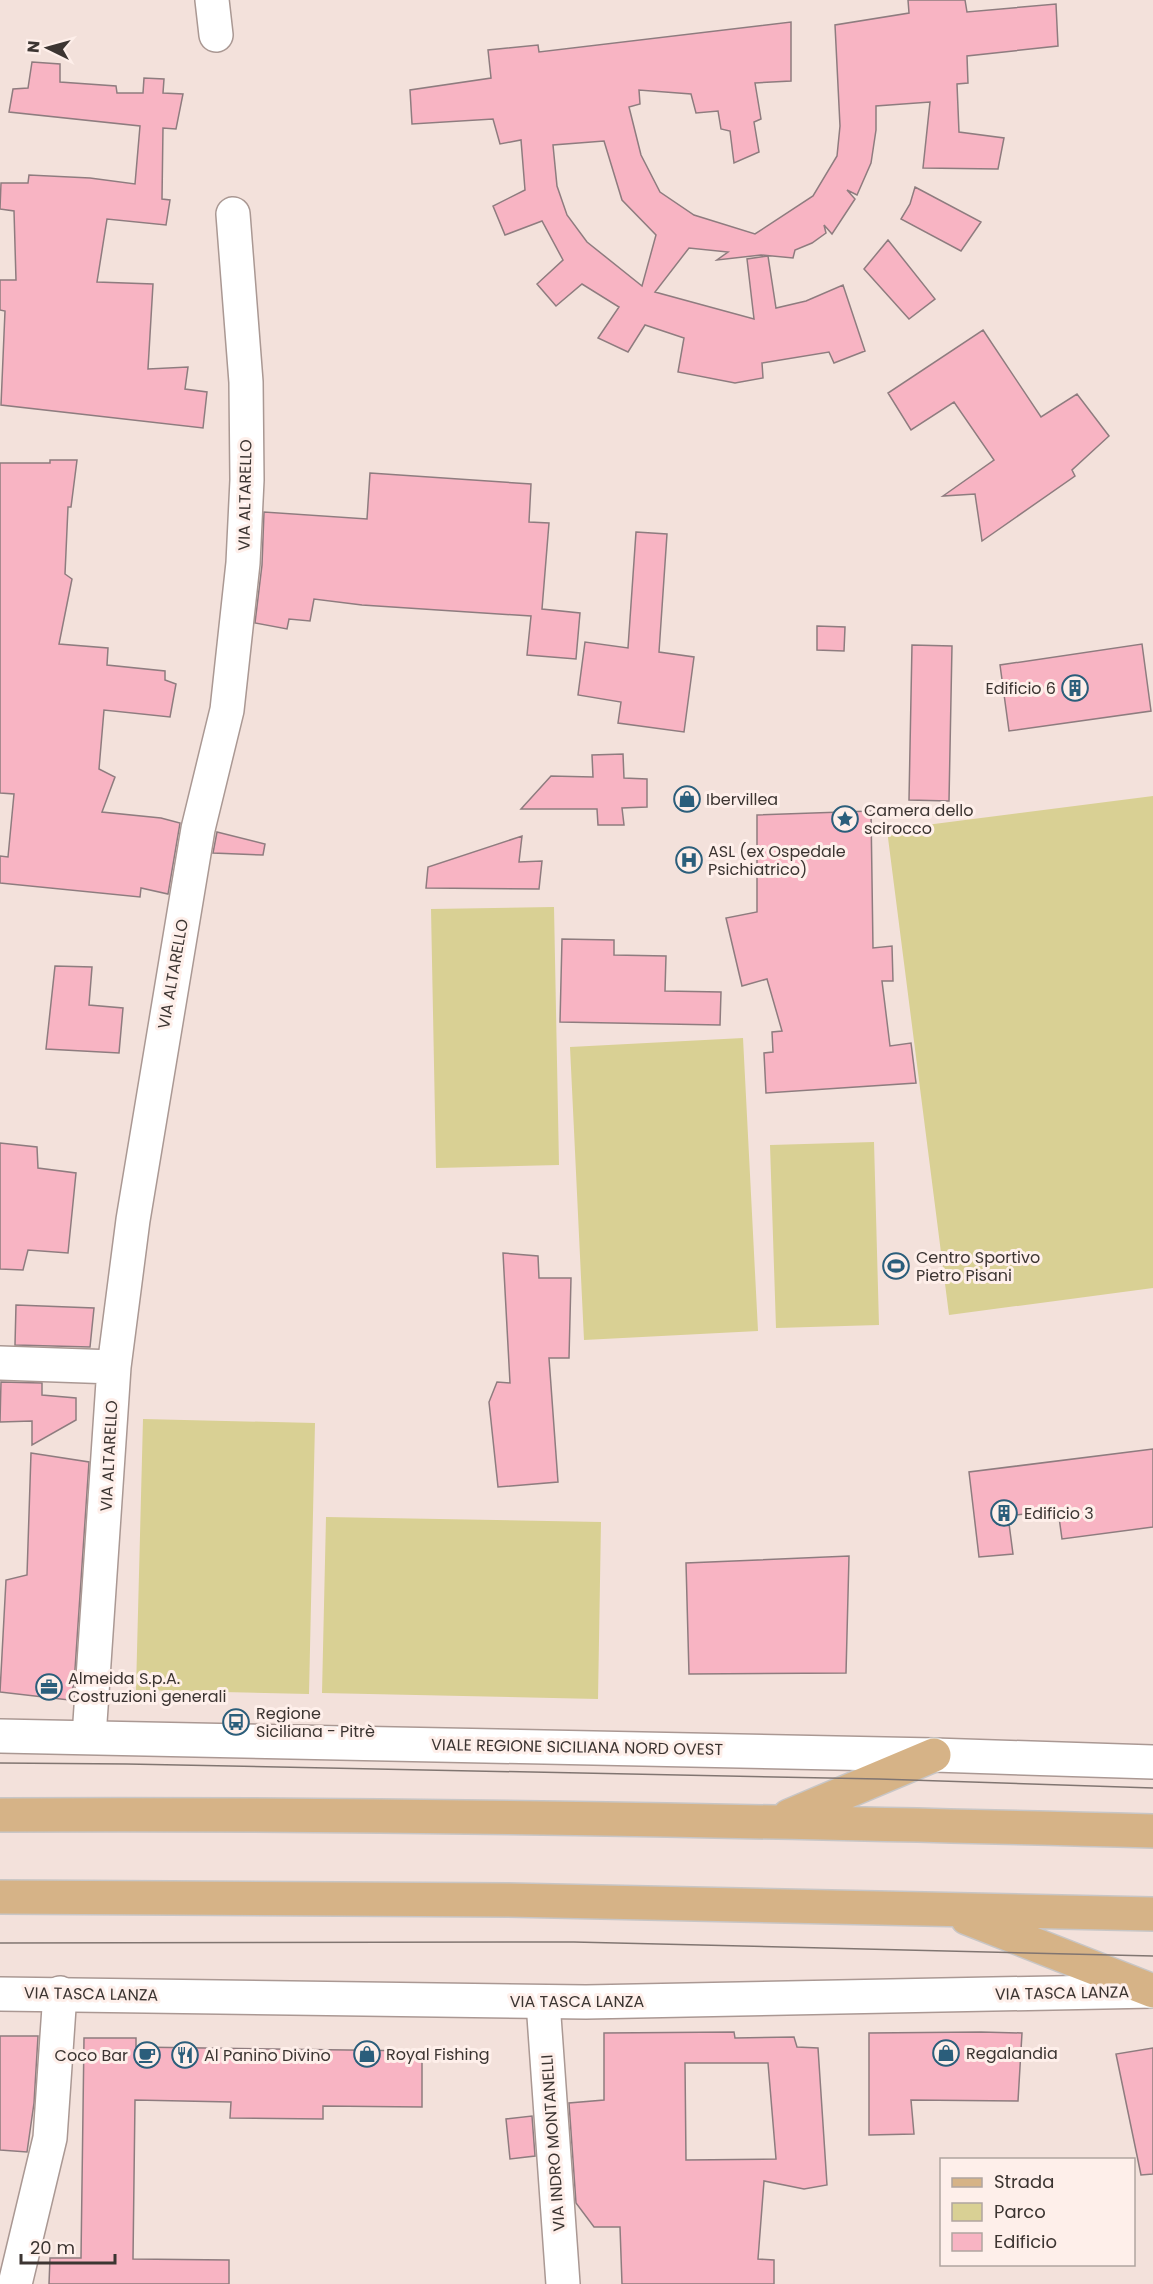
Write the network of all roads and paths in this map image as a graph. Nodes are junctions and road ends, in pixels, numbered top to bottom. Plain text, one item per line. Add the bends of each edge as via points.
1 (212, 0) edge
2 (216, 35) dead end
3 (233, 214) dead end
4 (0, 1363) edge
5 (114, 1367) junction
6 (0, 1736) edge
7 (90, 1737) junction
8 (934, 1755) junction
9 (1153, 1762) edge
10 (0, 1815) edge
11 (778, 1821) junction
12 (1153, 1831) edge
13 (0, 1897) edge
14 (946, 1910) junction
15 (1153, 1914) edge
16 (1153, 1991) edge
17 (60, 1993) junction
18 (0, 1994) edge
19 (543, 2002) junction
20 (15, 2284) edge
21 (563, 2284) edge

1 - 2 street
3 - 5 street, VIA ALTARELLO via 246,382 243,563 227,710 198,829 133,1220
4 - 5 street
5 - 7 street, VIA ALTARELLO
6 - 7 street, VIALE REGIONE SICILIANA NORD OVEST
7 - 8 street, VIALE REGIONE SICILIANA NORD OVEST
8 - 9 street, VIALE REGIONE SICILIANA NORD OVEST
8 - 11 main road
10 - 11 main road
11 - 12 main road
13 - 14 main road via 506,1900
14 - 15 main road
14 - 16 main road
16 - 19 street, VIA TASCA LANZA
17 - 18 street, VIA TASCA LANZA
17 - 19 street, VIA TASCA LANZA
17 - 20 street via 50,2138
19 - 21 street, VIA INDRO MONTANELLI

